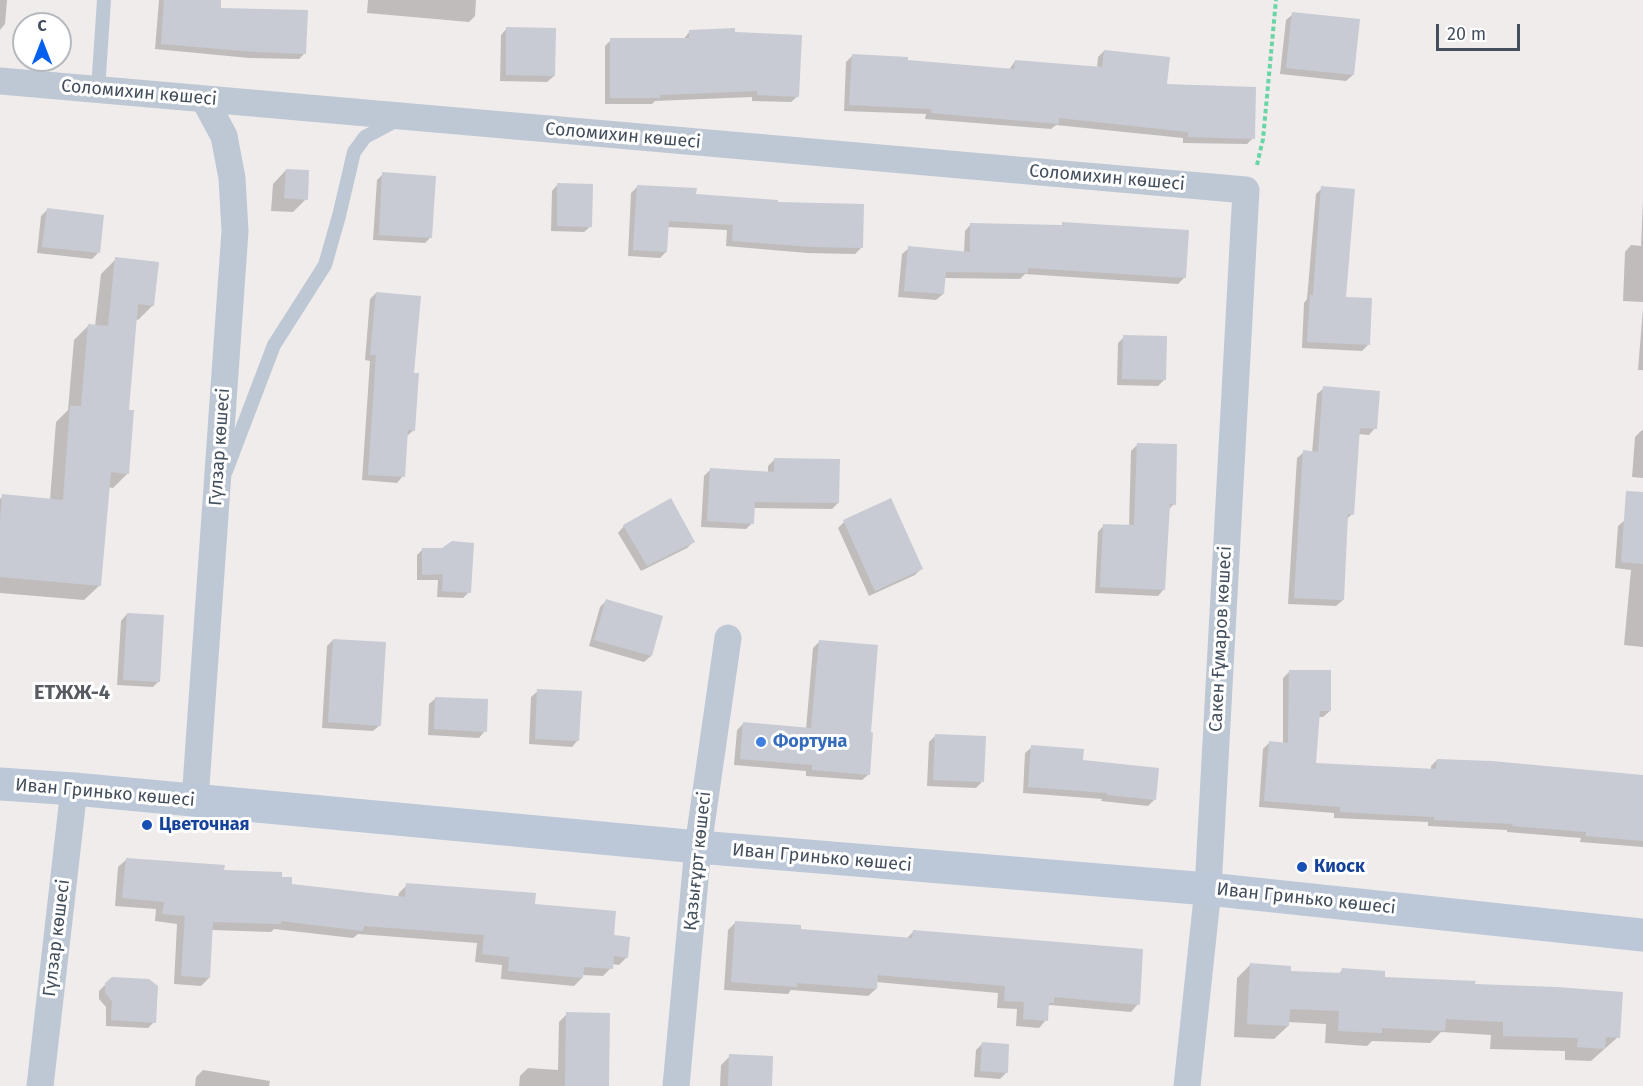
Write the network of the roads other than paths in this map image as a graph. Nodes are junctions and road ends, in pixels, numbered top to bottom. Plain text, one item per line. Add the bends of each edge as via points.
1 (104, 0) edge
2 (0, 81) edge
3 (98, 90) junction
4 (204, 99) junction
5 (403, 116) junction
6 (1246, 190) joint
7 (216, 498) junction
8 (728, 638) dead end
9 (0, 784) edge
10 (74, 789) junction
11 (195, 800) junction
12 (698, 847) junction
13 (1208, 889) junction
14 (1643, 935) edge
15 (40, 1086) edge
16 (676, 1086) edge
17 (1187, 1086) edge

1 - 3 lane
2 - 3 street, Соломихин көшесі
3 - 4 street, Соломихин көшесі
4 - 5 street, Соломихин көшесі
4 - 7 street, Гүлзар көшесі via 224,136 232,178 235,231
5 - 6 street, Соломихин көшесі
5 - 7 lane via 365,137 354,152 325,265 274,345
6 - 13 street, Сакен Ғұмаров көшесі
7 - 11 street, Гүлзар көшесі
8 - 12 street, Қазығұрт көшесі
9 - 10 street, Иван Гринько көшесі
10 - 11 street, Иван Гринько көшесі
10 - 15 street, Гүлзар көшесі
11 - 12 street, Иван Гринько көшесі
12 - 13 street, Иван Гринько көшесі
12 - 16 street, Қазығұрт көшесі
13 - 14 street, Иван Гринько көшесі
13 - 17 street, Сакен Ғұмаров көшесі

